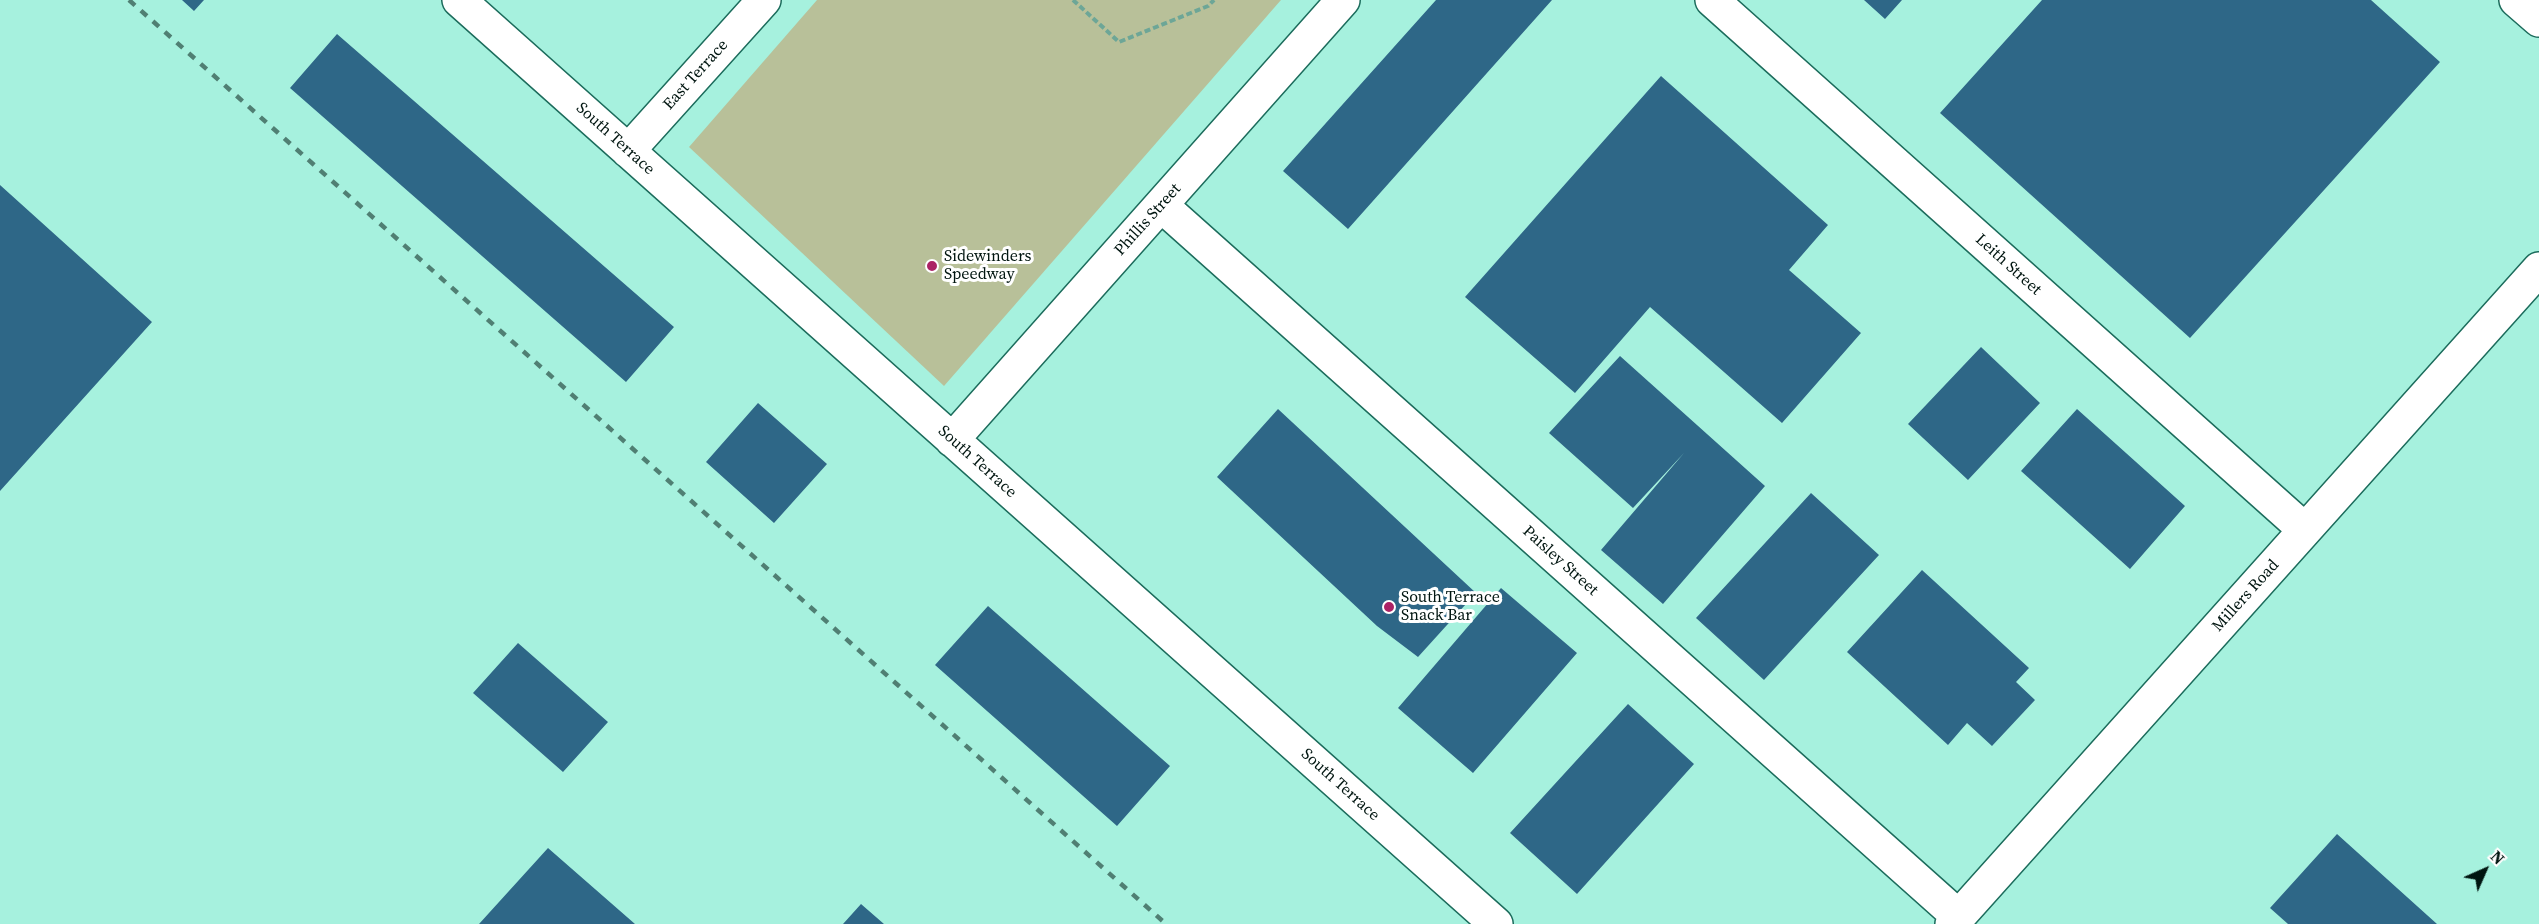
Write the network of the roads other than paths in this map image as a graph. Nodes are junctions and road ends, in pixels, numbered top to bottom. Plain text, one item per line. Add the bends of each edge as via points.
1 (459, 0) edge
2 (764, 0) edge
3 (1343, 0) edge
4 (1712, 0) edge
5 (2516, 0) edge
6 (2539, 20) edge
7 (628, 151) junction
8 (1161, 205) junction
9 (2539, 268) edge
10 (952, 440) junction
11 (2305, 530) junction
12 (1955, 920) edge
13 (1496, 924) edge

1 - 7 street, South Terrace
2 - 7 street, East Terrace
3 - 8 street, Phillis Street
4 - 11 street, Leith Street
5 - 6 street
7 - 10 street, South Terrace
8 - 10 street, Phillis Street
8 - 12 street, Paisley Street
9 - 11 street, Millers Road
10 - 13 street, South Terrace
11 - 12 street, Millers Road

